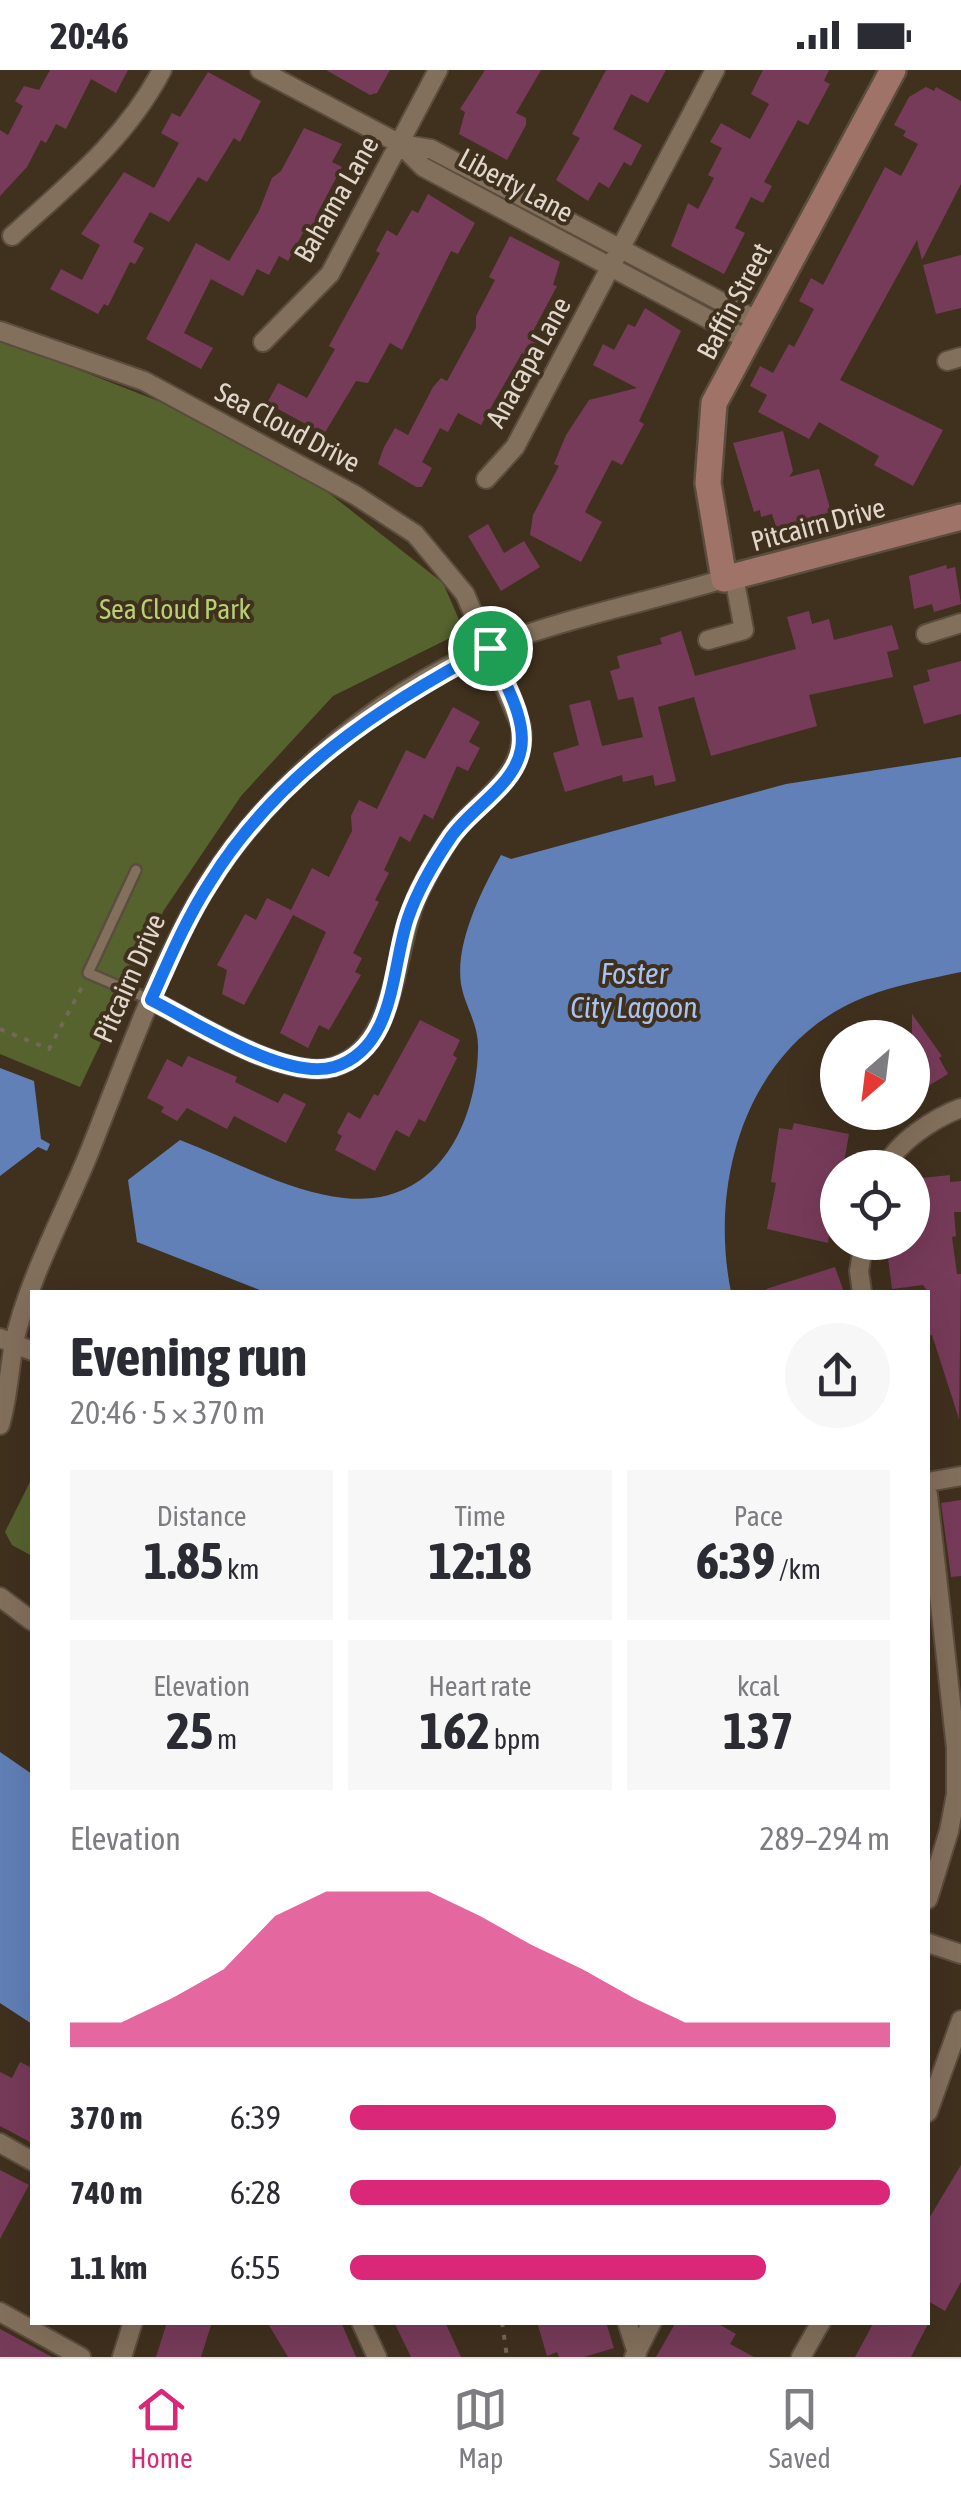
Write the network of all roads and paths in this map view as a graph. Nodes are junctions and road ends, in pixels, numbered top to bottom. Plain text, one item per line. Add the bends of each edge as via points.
1 (162, 70) edge
2 (260, 70) edge
3 (438, 70) edge
4 (715, 70) edge
5 (893, 70) edge
6 (400, 144) junction
7 (12, 236) dead end
8 (621, 248) junction
9 (612, 267) junction
10 (0, 330) edge
11 (751, 330) junction
12 (263, 342) dead end
13 (486, 479) dead end
14 (961, 517) edge
15 (729, 578) junction
16 (961, 623) edge
17 (926, 634) dead end
18 (708, 640) dead end
19 (490, 648) junction
20 (136, 870) dead end
21 (88, 974) junction
22 (151, 1000) junction
23 (0, 1029) edge
24 (961, 1108) edge
25 (897, 1150) edge
26 (861, 1260) edge
27 (862, 1290) edge
28 (7, 1340) edge
29 (30, 1350) edge
30 (0, 1425) edge
31 (961, 1476) edge
32 (930, 1482) edge
33 (930, 1513) edge
34 (0, 1597) edge
35 (30, 1620) edge
36 (930, 1891) edge
37 (930, 1943) edge
38 (961, 1954) edge
39 (961, 2020) edge
40 (930, 2106) edge
41 (0, 2143) edge
42 (30, 2160) edge
43 (0, 2312) edge
44 (132, 2325) edge
45 (362, 2325) edge
46 (502, 2325) edge
47 (628, 2325) edge
48 (650, 2325) edge
49 (819, 2325) edge
50 (635, 2355) edge
51 (80, 2357) edge
52 (122, 2357) edge
53 (377, 2357) edge
54 (507, 2357) edge
55 (801, 2357) edge

1 - 7 street via 113,144
2 - 6 street, Liberty Lane
3 - 6 street, Bahama Lane
4 - 8 street, Anacapa Lane
5 - 11 street, Baffin Street
6 - 8 street, Liberty Lane via 431,149
6 - 9 street, Liberty Lane via 423,167
6 - 12 street, Bahama Lane via 330,274
8 - 9 street, Anacapa Lane
8 - 11 street
9 - 11 street
9 - 13 street, Anacapa Lane via 514,447
10 - 19 street, Sea Cloud Drive via 144,381 384,512 444,564
11 - 15 street, Baffin Street via 714,403 708,434 708,483
14 - 15 street, Pitcairn Drive
15 - 18 street via 744,630
15 - 19 street, Pitcairn Drive
16 - 17 street
19 - 22 street, Pitcairn Drive via 332,744 277,798 212,877
19 - 22 street, Sea Cloud Drive via 520,720 521,752 427,876 400,942 384,1018 364,1049 333,1067 292,1067
20 - 21 lane
21 - 22 lane
21 - 23 path via 49,1049
22 - 28 street, Pitcairn Drive
24 - 25 street
26 - 27 street
28 - 29 street
28 - 30 street, Pitcairn Drive via 11,1387
31 - 32 street
33 - 36 street via 956,1794
34 - 35 street
37 - 38 street
39 - 40 street
41 - 42 street
43 - 51 street
44 - 52 street
45 - 53 street
46 - 54 path
47 - 50 street
48 - 50 street
49 - 55 street

